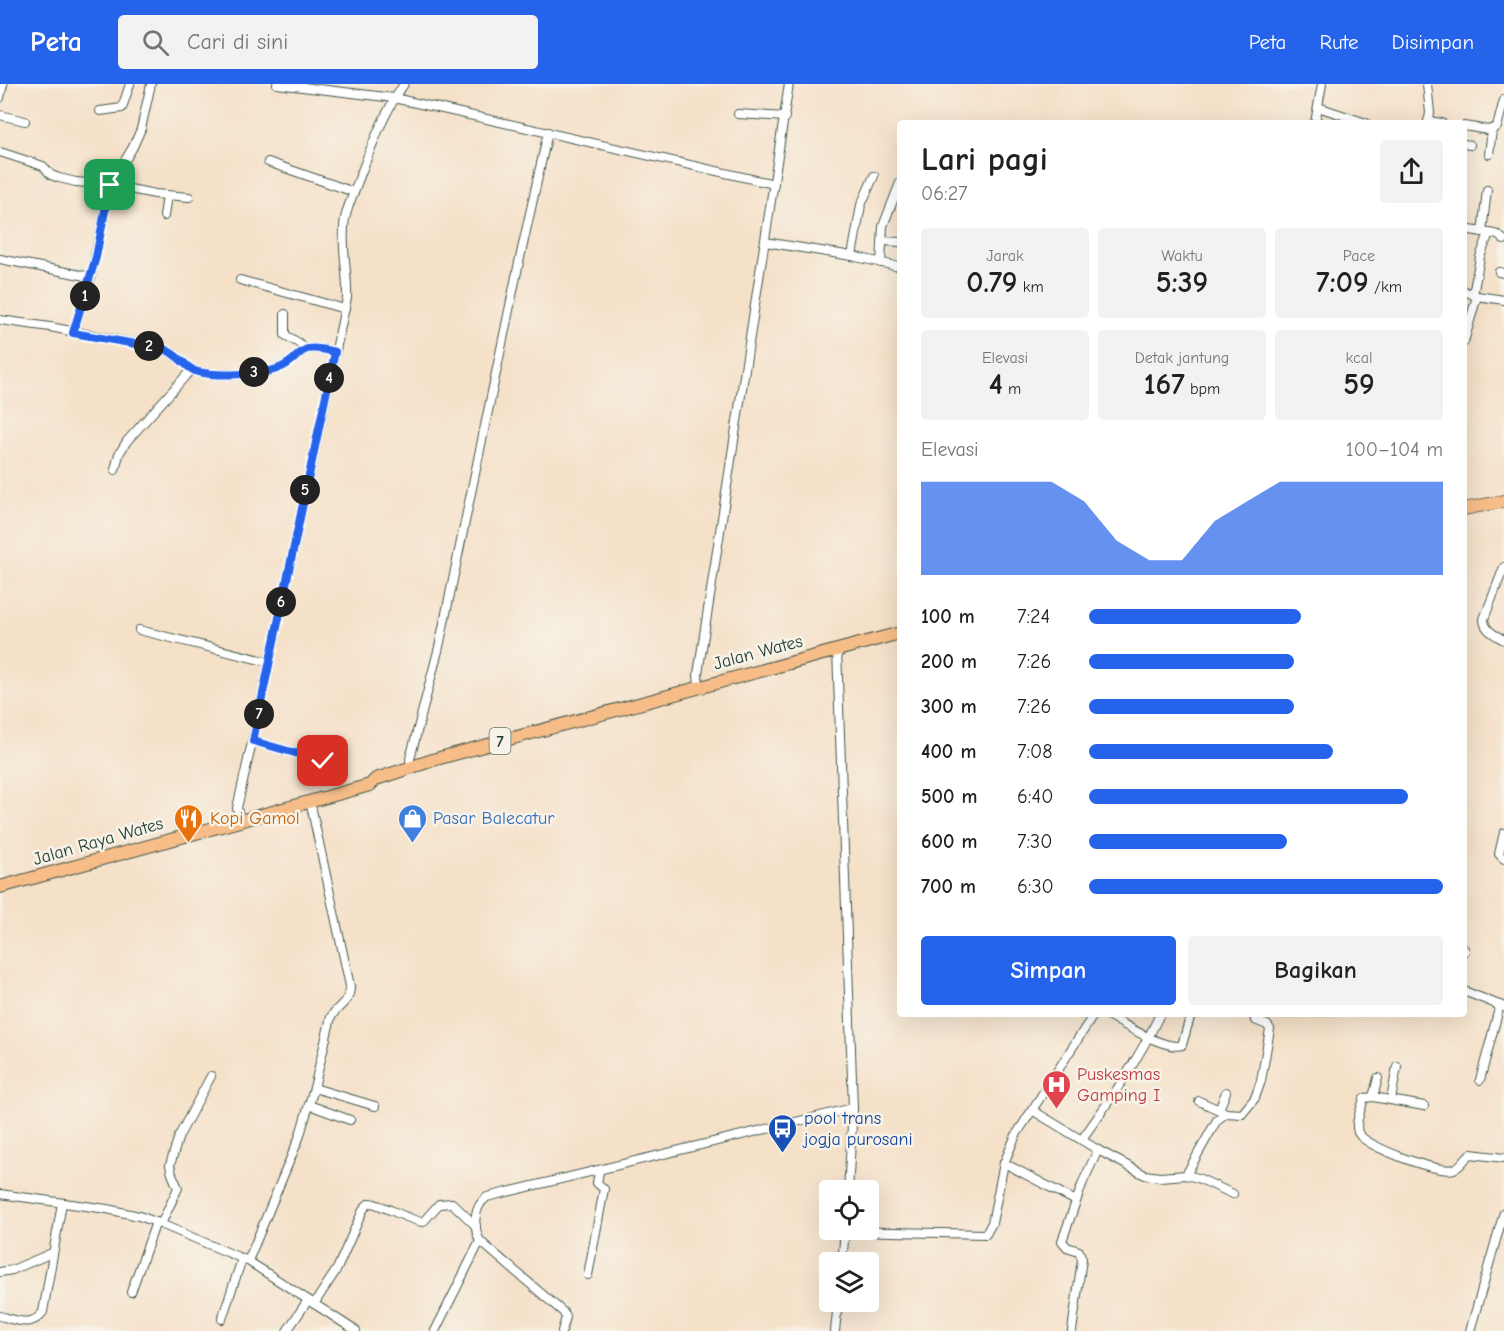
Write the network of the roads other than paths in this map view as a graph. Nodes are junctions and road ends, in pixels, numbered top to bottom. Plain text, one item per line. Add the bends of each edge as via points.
1 (3, 84) edge
2 (130, 84) edge
3 (151, 84) edge
4 (277, 84) edge
5 (404, 84) edge
6 (789, 84) edge
7 (1322, 84) edge
8 (1427, 84) edge
9 (0, 98) edge
10 (394, 98) junction
11 (1504, 100) edge
12 (1318, 108) junction
13 (100, 111) dead end
14 (738, 114) dead end
15 (0, 116) edge
16 (785, 117) junction
17 (1316, 120) edge
18 (1356, 120) edge
19 (1428, 120) edge
20 (25, 121) dead end
21 (1467, 126) edge
22 (1492, 130) junction
23 (548, 132) junction
24 (0, 152) edge
25 (1489, 154) dead end
26 (268, 162) dead end
27 (874, 176) dead end
28 (774, 184) junction
29 (110, 185) junction
30 (897, 190) edge
31 (1486, 190) dead end
32 (354, 192) junction
33 (167, 195) junction
34 (189, 197) dead end
35 (164, 216) dead end
36 (1467, 230) edge
37 (1485, 233) junction
38 (1504, 240) edge
39 (882, 241) junction
40 (765, 242) junction
41 (897, 242) edge
42 (852, 256) junction
43 (0, 259) edge
44 (881, 263) junction
45 (897, 266) edge
46 (91, 277) junction
47 (240, 280) dead end
48 (1471, 294) edge
49 (1504, 300) edge
50 (345, 309) junction
51 (285, 314) dead end
52 (0, 320) edge
53 (1467, 321) edge
54 (73, 333) junction
55 (304, 349) junction
56 (335, 352) junction
57 (191, 370) junction
58 (115, 470) dead end
59 (1504, 501) edge
60 (1467, 507) edge
61 (1504, 567) edge
62 (139, 630) dead end
63 (897, 634) edge
64 (1504, 640) edge
65 (837, 649) junction
66 (269, 663) junction
67 (699, 686) junction
68 (625, 706) joint
69 (253, 741) junction
70 (323, 761) dead end
71 (411, 767) junction
72 (376, 779) junction
73 (310, 801) junction
74 (239, 817) junction
75 (1504, 833) edge
76 (1504, 859) edge
77 (0, 881) edge
78 (0, 887) edge
79 (1467, 993) edge
80 (1502, 1006) edge
81 (1092, 1017) edge
82 (1112, 1017) edge
83 (1159, 1017) edge
84 (1190, 1017) edge
85 (1254, 1017) edge
86 (1149, 1037) junction
87 (1397, 1066) dead end
88 (211, 1076) dead end
89 (1378, 1078) dead end
90 (1480, 1080) dead end
91 (314, 1088) junction
92 (1226, 1092) dead end
93 (1373, 1097) junction
94 (1391, 1100) junction
95 (1199, 1101) dead end
96 (309, 1105) junction
97 (375, 1106) dead end
98 (1424, 1106) dead end
99 (853, 1108) junction
100 (1032, 1110) junction
101 (1222, 1112) junction
102 (350, 1120) dead end
103 (1082, 1139) junction
104 (1098, 1149) junction
105 (1504, 1158) edge
106 (1004, 1163) junction
107 (599, 1172) junction
108 (1186, 1175) junction
109 (849, 1180) edge
110 (0, 1194) edge
111 (1233, 1194) dead end
112 (1076, 1201) junction
113 (62, 1203) junction
114 (1504, 1212) edge
115 (159, 1223) junction
116 (476, 1226) junction
117 (879, 1231) edge
118 (480, 1241) junction
119 (52, 1253) junction
120 (245, 1260) junction
121 (0, 1272) edge
122 (588, 1275) dead end
123 (131, 1292) dead end
124 (311, 1302) junction
125 (837, 1312) edge
126 (0, 1316) edge
127 (222, 1319) dead end
128 (287, 1331) edge
129 (356, 1331) edge
130 (435, 1331) edge
131 (562, 1331) edge
132 (835, 1331) edge
133 (1072, 1331) edge
134 (1470, 1331) edge

1 - 9 street
2 - 13 street via 122,108
3 - 29 street via 141,129
4 - 10 street
5 - 10 street
6 - 16 street
7 - 12 street
8 - 19 street
10 - 23 street
10 - 32 street
11 - 22 street via 1497,127
12 - 17 street
12 - 18 street
14 - 16 street
15 - 20 street
16 - 28 street
21 - 22 street
22 - 25 street
23 - 28 street
23 - 71 street
24 - 29 street via 43,166 59,178
26 - 32 street
27 - 42 street via 861,205
28 - 40 street
29 - 33 street
29 - 46 street
30 - 39 street via 887,212
31 - 37 street
32 - 50 street via 344,226 348,274
33 - 34 street
33 - 35 street
36 - 37 street
37 - 38 street
37 - 48 street
39 - 41 street
39 - 44 street
40 - 42 street
40 - 67 street
42 - 44 street
43 - 46 street
44 - 45 street
46 - 54 street
47 - 50 street
48 - 49 street
48 - 53 street
50 - 56 street
51 - 55 street via 285,335
52 - 54 street
54 - 57 street via 164,349
55 - 56 street
55 - 57 street via 269,371 213,374
56 - 66 street
57 - 58 street via 127,441
59 - 60 highway
61 - 64 street via 1484,625
62 - 66 street
63 - 65 highway, Jalan Wates / 7
65 - 67 highway, Jalan Wates / 7
65 - 99 street
66 - 69 street
67 - 68 highway, Jalan Wates / 7
68 - 71 highway, Jalan Raya Wates / 7
69 - 70 street
69 - 74 street via 237,808
71 - 72 highway, Jalan Raya Wates / 7
72 - 73 highway, Jalan Raya Wates via 370,785
72 - 74 highway, Jalan Raya Wates / 7 via 369,777
73 - 74 highway, Jalan Raya Wates
73 - 91 street via 350,991 348,1000 331,1017
74 - 77 highway, Jalan Raya Wates / 7
74 - 78 highway, Jalan Raya Wates
75 - 76 street via 1499,849
79 - 80 street
80 - 90 street
81 - 100 street
82 - 86 street
83 - 86 street
84 - 86 street via 1182,1045 1172,1046
85 - 101 street via 1270,1029 1259,1090 1245,1113
86 - 103 street
87 - 94 street
88 - 115 street via 179,1136 170,1169 178,1188
89 - 93 street
91 - 96 street
91 - 97 street
92 - 101 street
93 - 94 street
93 - 105 street via 1364,1098 1358,1131 1365,1140 1391,1153 1452,1170 1471,1154
94 - 98 street
95 - 101 street
96 - 102 street
96 - 120 street via 299,1138
99 - 107 street
99 - 109 street
100 - 103 street
100 - 106 street
101 - 108 street
103 - 104 street
104 - 108 street via 1145,1175
104 - 112 street
106 - 112 street
106 - 117 street via 992,1223 986,1234
107 - 116 street via 487,1197 477,1208
107 - 122 street via 597,1184 604,1189
108 - 111 street
110 - 113 street
112 - 133 street via 1062,1240 1082,1258
113 - 115 street via 107,1209
113 - 119 street
114 - 134 street
115 - 120 street
115 - 123 street
116 - 118 street
116 - 124 street via 452,1203 439,1204 423,1222 374,1203 367,1204 337,1269
118 - 130 street
118 - 131 street via 563,1312 566,1317
119 - 121 street
119 - 126 street via 38,1320 23,1322
120 - 124 street
120 - 127 street
124 - 128 street
124 - 129 street
125 - 132 street

